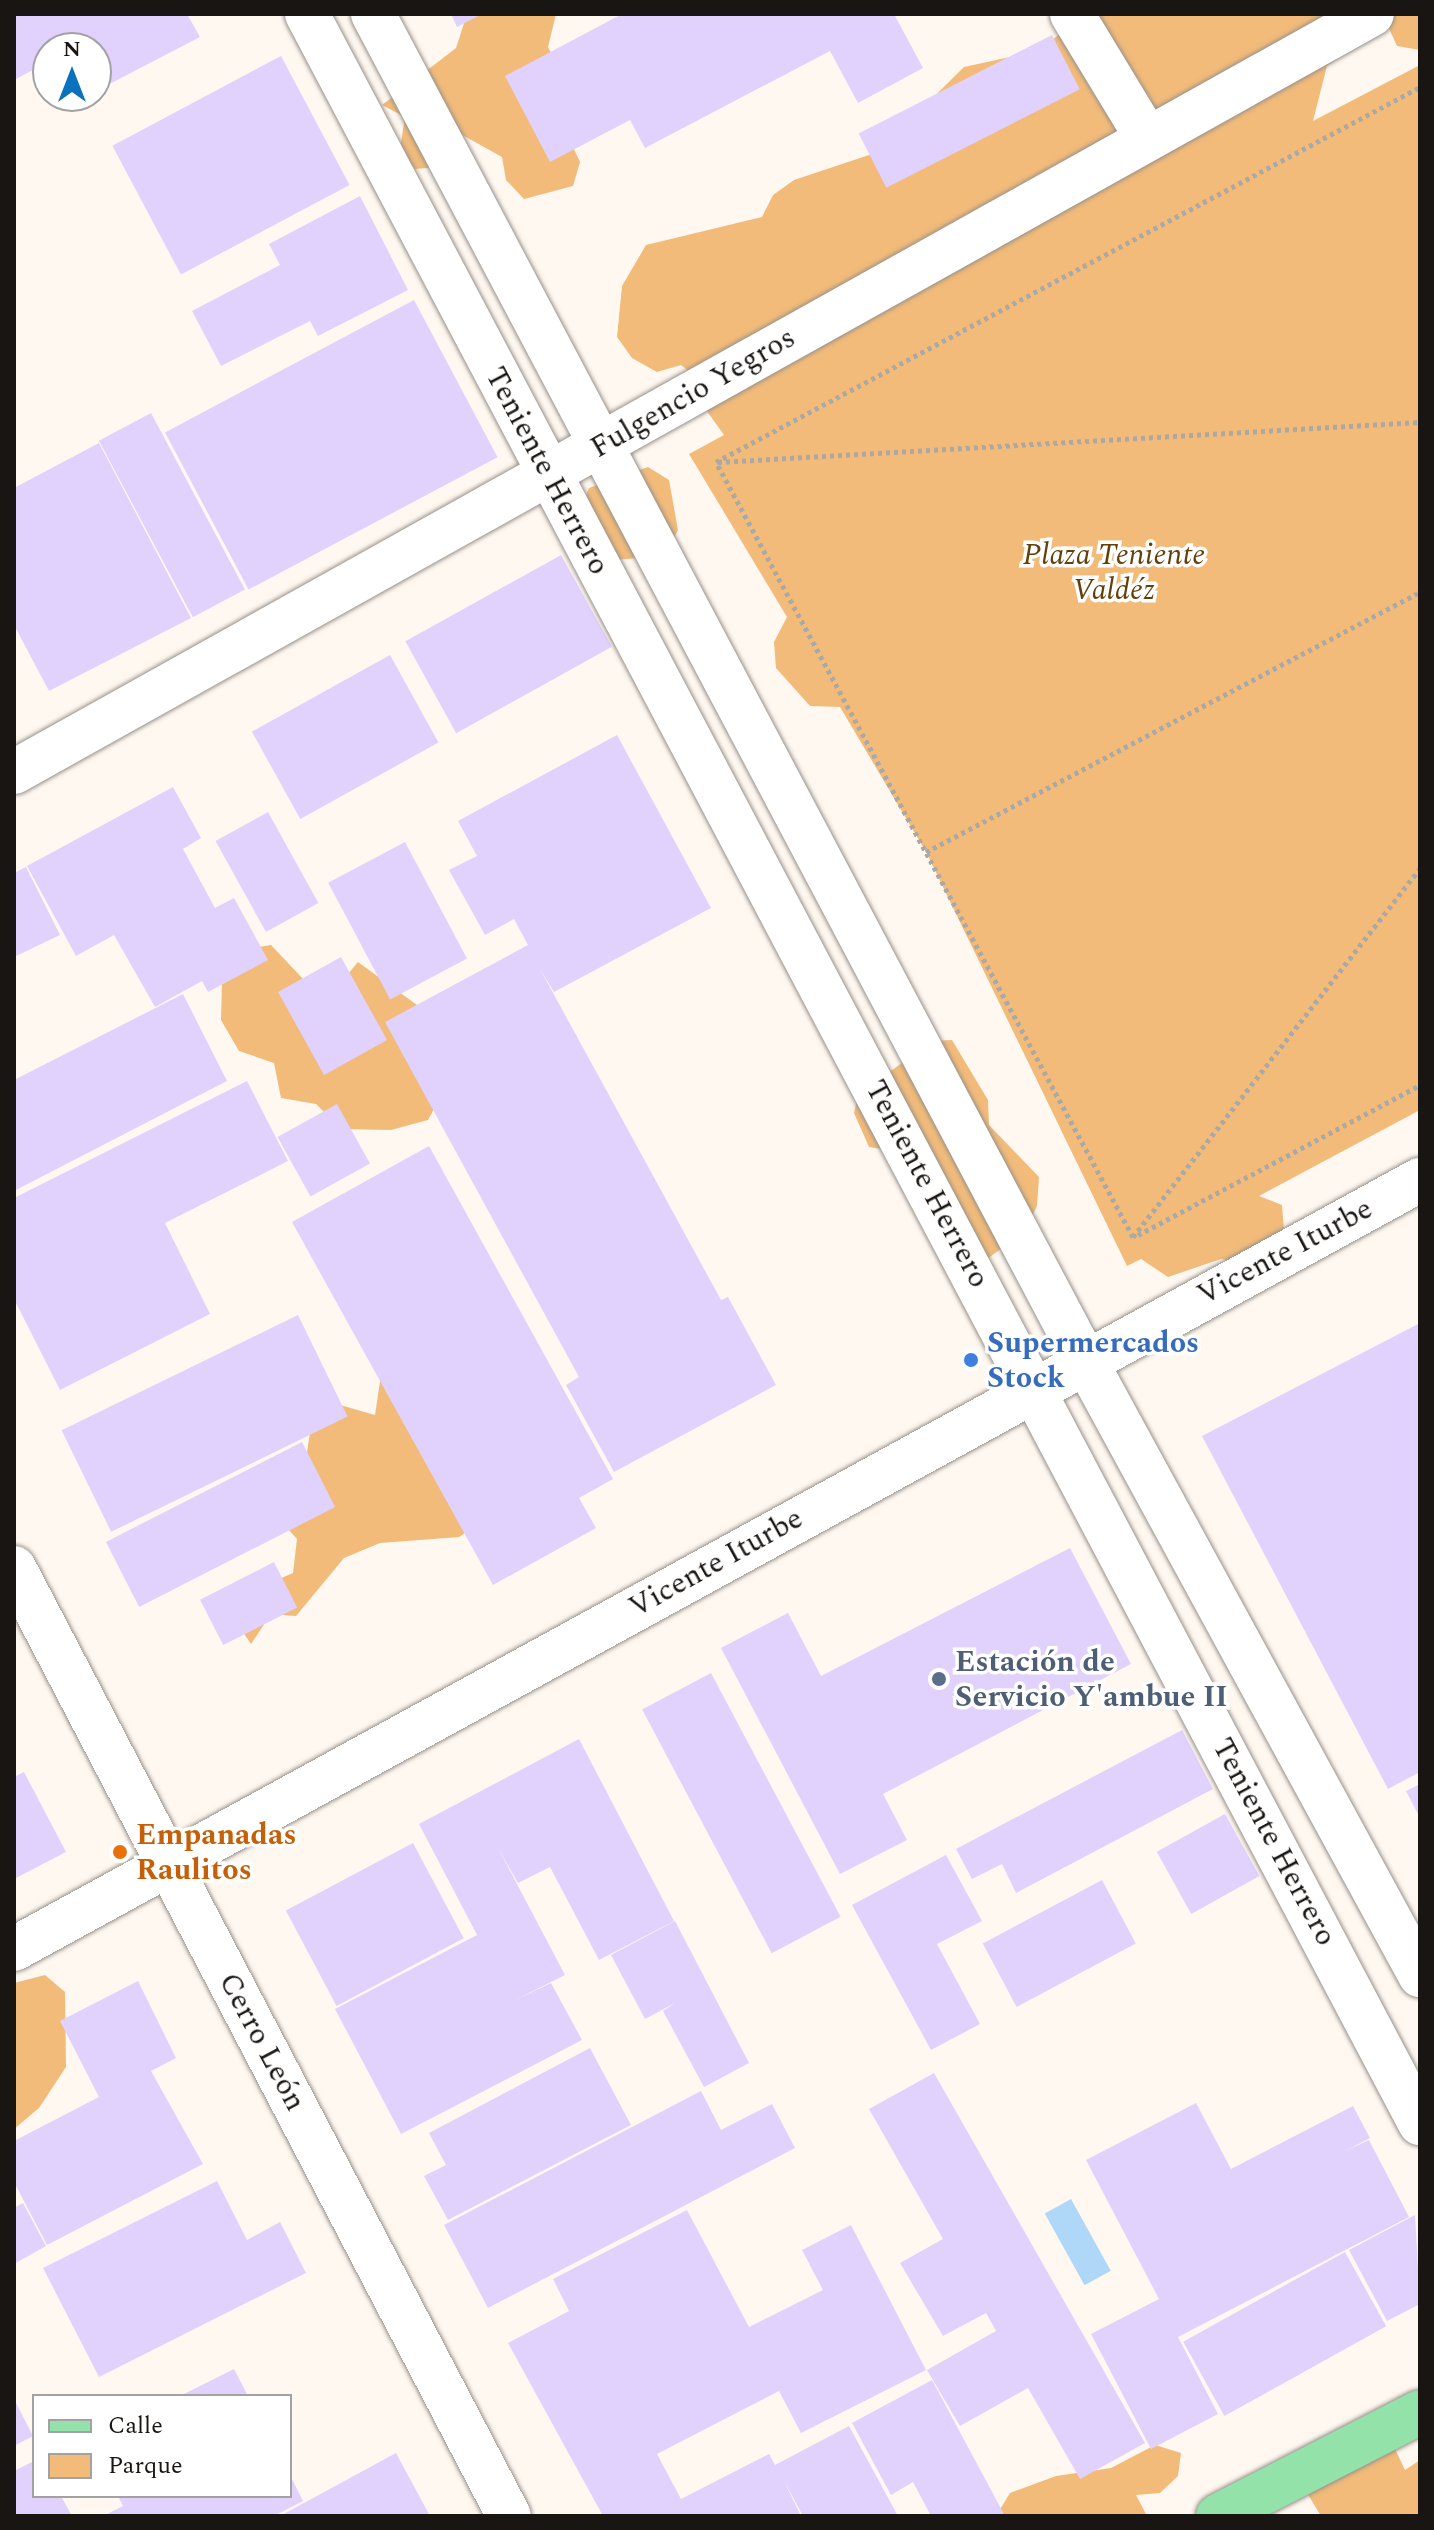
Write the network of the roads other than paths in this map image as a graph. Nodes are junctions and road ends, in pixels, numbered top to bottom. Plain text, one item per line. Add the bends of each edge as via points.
1 (307, 14) edge
2 (373, 14) edge
3 (1072, 14) edge
4 (1372, 14) edge
5 (1146, 136) junction
6 (601, 444) junction
7 (549, 474) junction
8 (14, 772) edge
9 (841, 900) junction
10 (789, 926) junction
11 (1420, 1180) edge
12 (1084, 1359) junction
13 (1035, 1387) junction
14 (14, 1568) edge
15 (1326, 1802) junction
16 (1268, 1832) junction
17 (170, 1865) junction
18 (14, 1949) edge
19 (1420, 1975) edge
20 (1420, 2123) edge
21 (1420, 2412) edge
22 (509, 2516) edge
23 (1218, 2516) edge

1 - 7 street, Teniente Herrero
2 - 6 street, Teniente Herrero
3 - 5 street
4 - 5 street, Fulgencio Yegros
5 - 6 street, Fulgencio Yegros
6 - 7 street, Fulgencio Yegros
6 - 9 street, Teniente Herrero
7 - 8 street, Fulgencio Yegros
7 - 10 street, Teniente Herrero
9 - 10 street
9 - 12 street, Teniente Herrero
10 - 13 street, Teniente Herrero
11 - 12 street, Vicente Iturbe
12 - 13 street, Vicente Iturbe
12 - 15 street, Teniente Herrero
13 - 16 street, Teniente Herrero
13 - 17 street, Vicente Iturbe
14 - 17 street, Cerro León
15 - 16 street
15 - 19 street, Teniente Herrero
16 - 20 street, Teniente Herrero
17 - 18 street, Vicente Iturbe
17 - 22 street, Cerro León
21 - 23 main road

